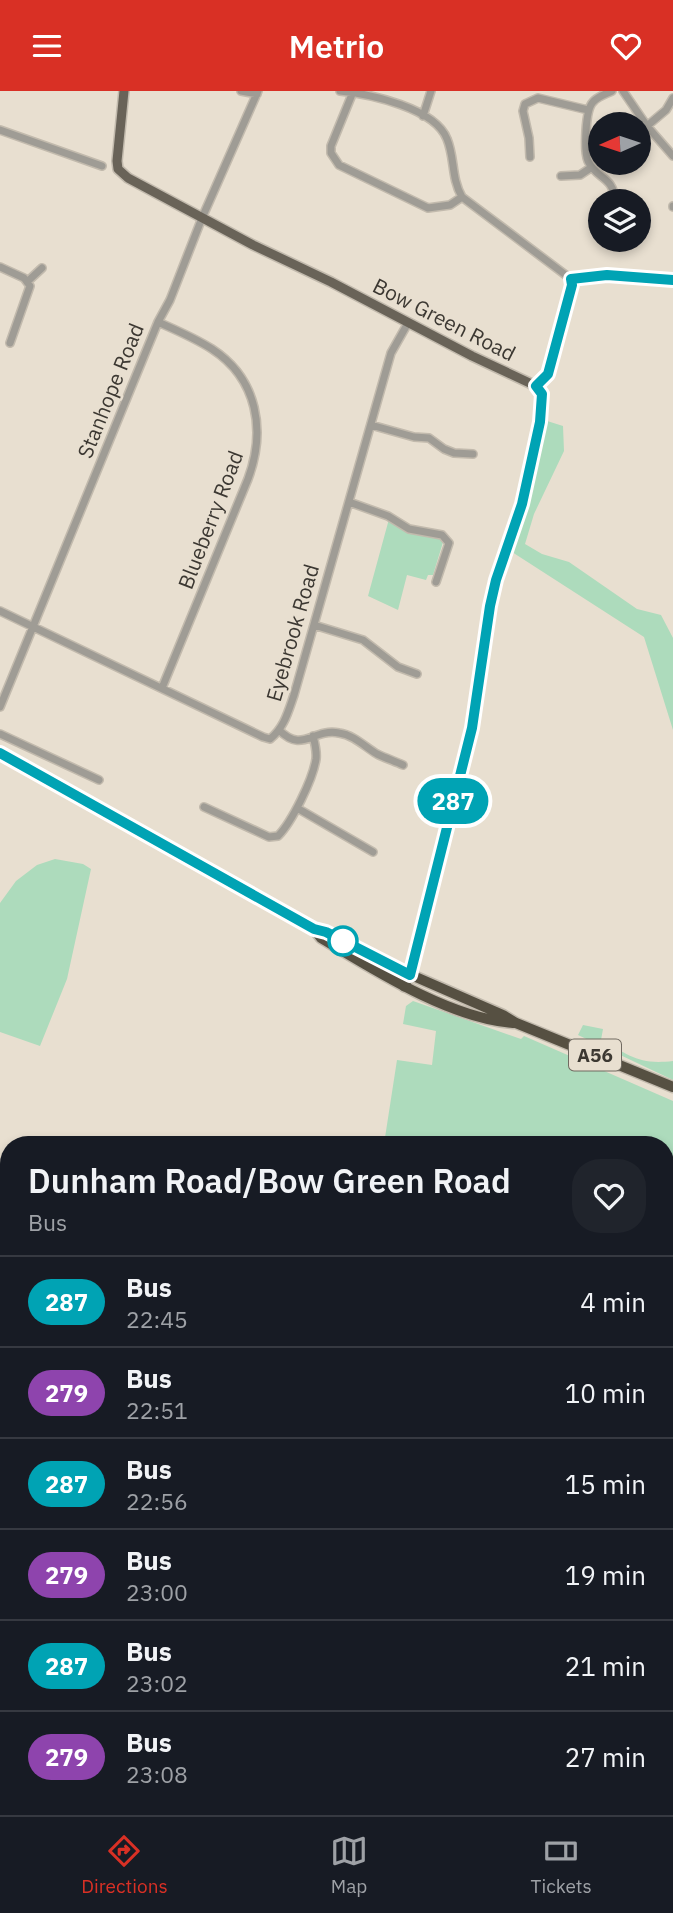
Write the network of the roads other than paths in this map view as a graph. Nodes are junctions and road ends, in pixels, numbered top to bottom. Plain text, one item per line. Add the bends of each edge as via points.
1 (124, 91) edge
2 (241, 91) edge
3 (341, 91) edge
4 (431, 91) edge
5 (612, 91) edge
6 (623, 91) edge
7 (257, 92) edge
8 (353, 92) edge
9 (673, 98) edge
10 (588, 110) junction
11 (637, 112) edge
12 (423, 116) junction
13 (651, 123) edge
14 (0, 130) edge
15 (651, 131) edge
16 (673, 156) edge
17 (530, 157) dead end
18 (588, 158) edge
19 (102, 166) dead end
20 (588, 170) edge
21 (600, 175) edge
22 (561, 176) dead end
23 (613, 189) edge
24 (462, 197) junction
25 (202, 218) junction
26 (0, 267) edge
27 (42, 268) dead end
28 (571, 279) junction
29 (673, 280) edge
30 (27, 282) junction
31 (158, 322) junction
32 (408, 323) junction
33 (10, 343) dead end
34 (536, 386) junction
35 (371, 425) junction
36 (472, 454) dead end
37 (349, 502) junction
38 (436, 582) dead end
39 (0, 611) edge
40 (314, 625) junction
41 (32, 627) junction
42 (417, 674) dead end
43 (162, 688) junction
44 (0, 706) edge
45 (279, 730) junction
46 (0, 734) edge
47 (313, 736) junction
48 (0, 753) edge
49 (402, 765) dead end
50 (99, 780) dead end
51 (204, 807) dead end
52 (297, 808) junction
53 (373, 852) dead end
54 (314, 929) junction
55 (410, 975) junction
56 (404, 987) junction
57 (516, 1023) junction
58 (673, 1087) edge

1 - 25 main road, Bow Green Road via 118,169
2 - 7 street
3 - 8 street
4 - 12 street
5 - 10 street via 597,98
6 - 11 street
7 - 25 street, Stanhope Road
8 - 12 street
8 - 24 street via 331,146 340,165 428,208 450,205
9 - 13 street
10 - 17 street via 538,98 525,104
10 - 18 street
12 - 24 street via 441,128 447,139
14 - 19 street
15 - 16 street
20 - 22 street
21 - 23 street
24 - 28 street
25 - 31 street, Stanhope Road
25 - 32 main road, Bow Green Road
26 - 30 street
27 - 30 street
28 - 29 street via 607,275
28 - 34 street via 548,374
30 - 33 street via 30,286
31 - 41 street, Stanhope Road
31 - 43 street, Blueberry Road via 214,350 241,379 253,403 258,436 255,461
32 - 34 main road, Bow Green Road
32 - 35 street, Eyebrook Road via 391,353
34 - 55 main road via 542,394 540,422 522,504 496,580 472,728
35 - 36 street via 429,438 454,453
35 - 37 street, Eyebrook Road
37 - 38 street via 408,529 447,539
37 - 40 street, Eyebrook Road
39 - 41 street, Eyebrook Road
40 - 42 street via 363,640 398,667
40 - 45 street, Eyebrook Road
41 - 43 street, Eyebrook Road
41 - 44 street, Stanhope Road
43 - 45 street, Eyebrook Road via 263,737 270,739
45 - 47 street via 296,741
46 - 50 street
47 - 49 street via 341,733
47 - 52 street via 316,761
48 - 54 highway, A56
51 - 52 street via 273,838 281,834
52 - 53 street
54 - 55 highway, A56
54 - 56 highway, A56 via 321,939
55 - 56 main road
55 - 57 highway, A56
56 - 57 highway, A56 via 473,1014
57 - 58 highway, A56

